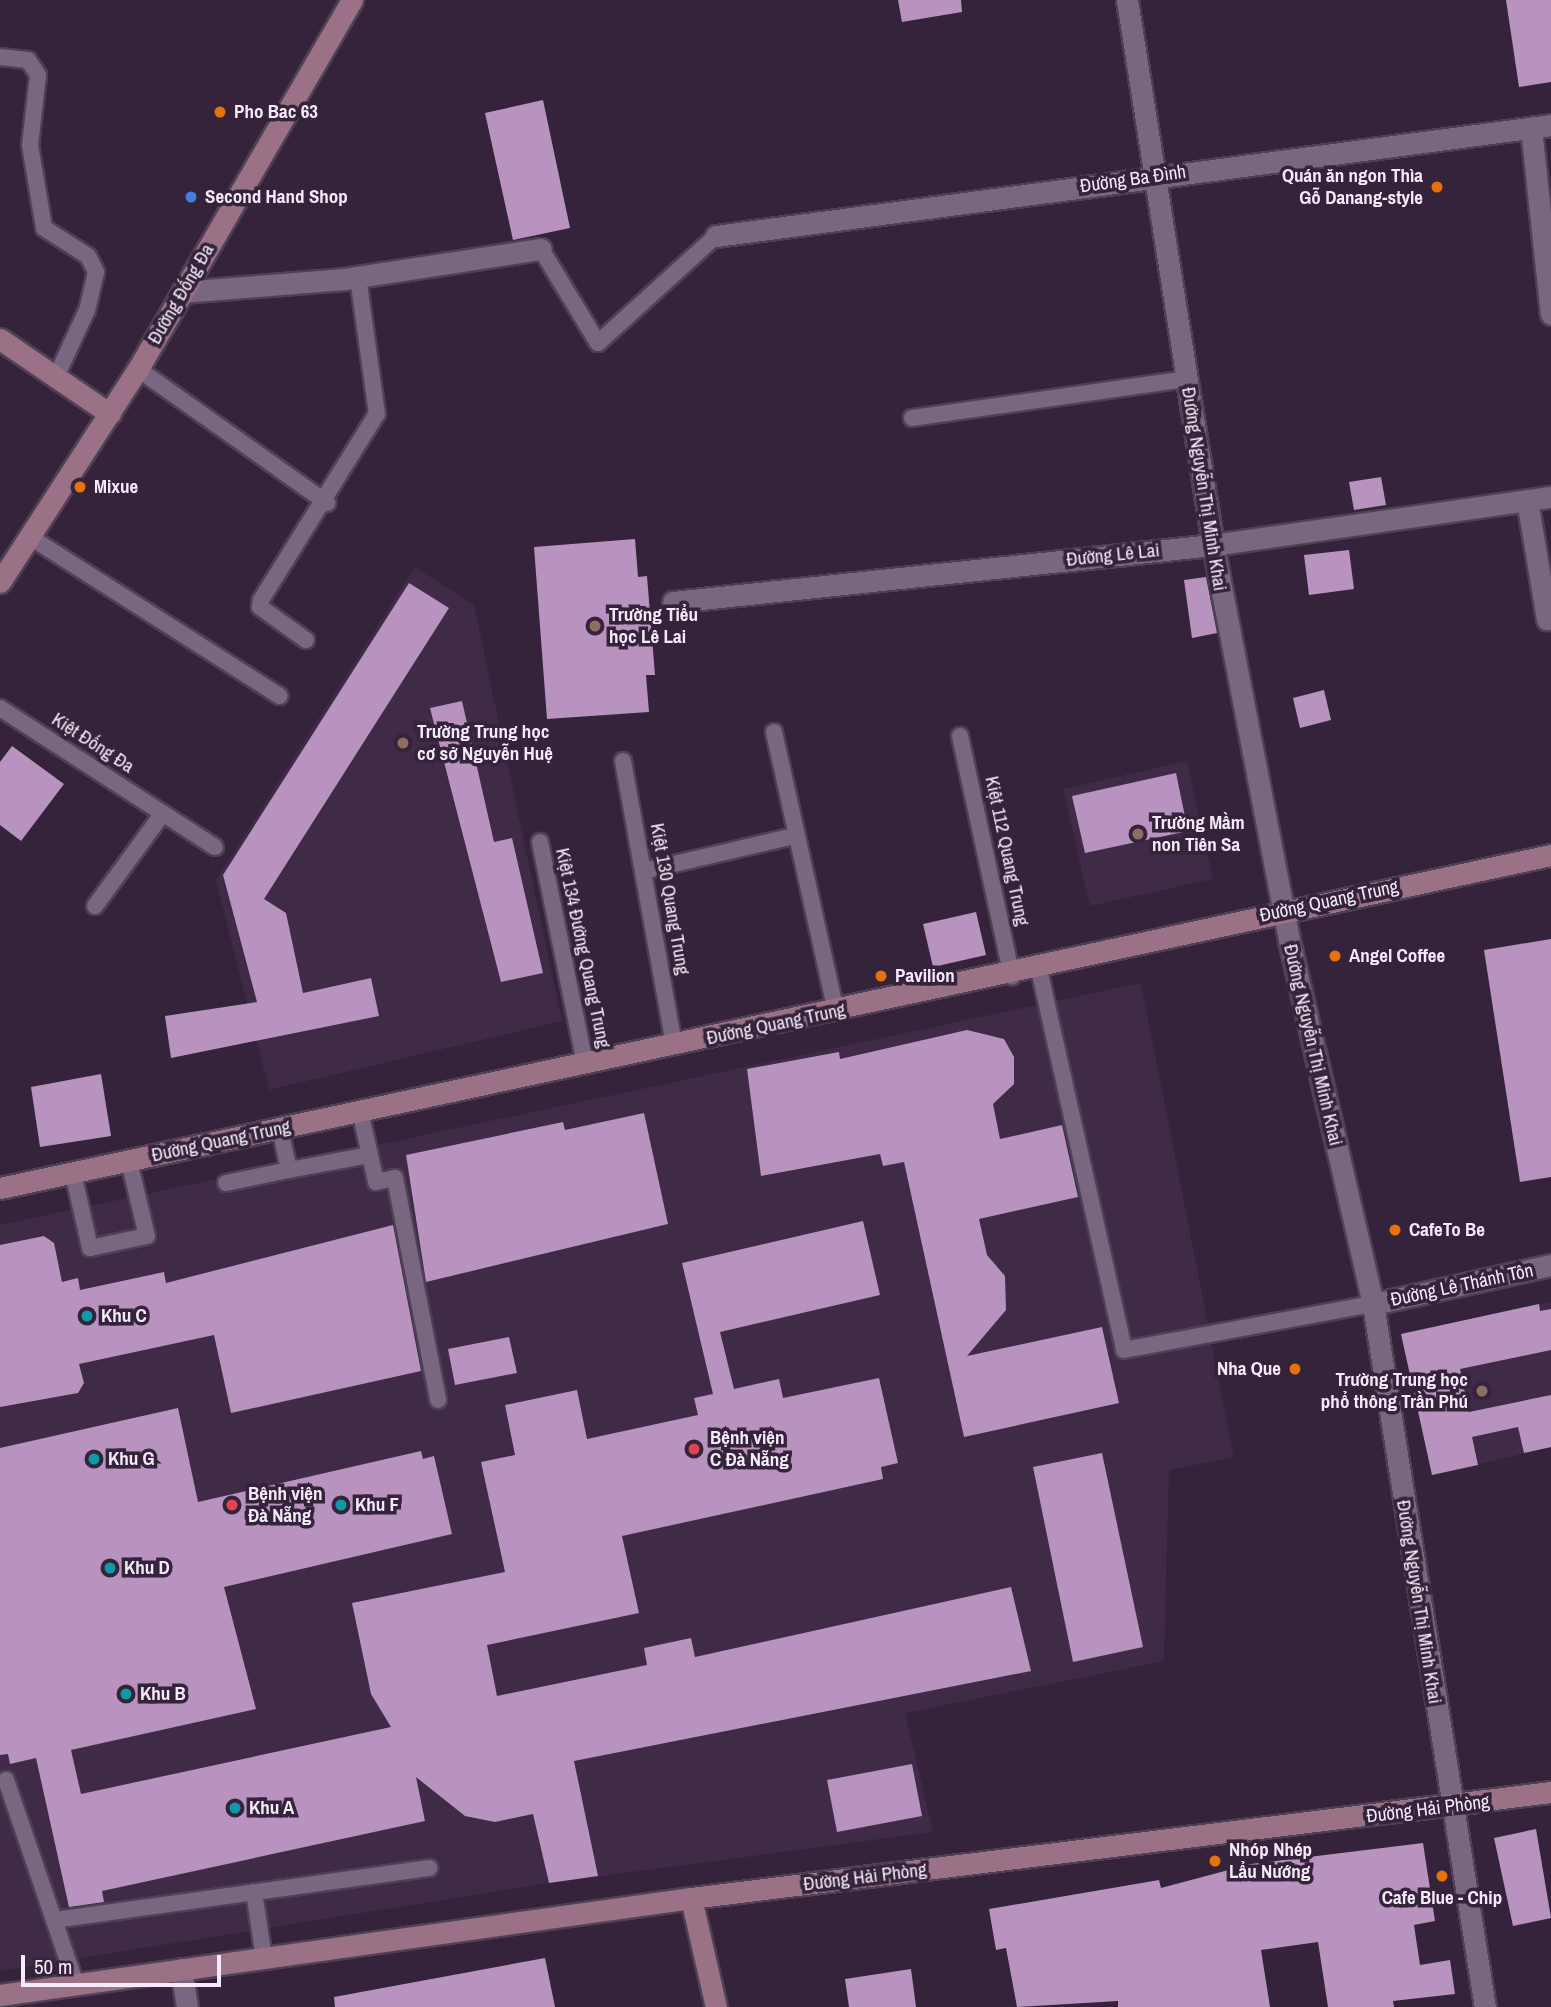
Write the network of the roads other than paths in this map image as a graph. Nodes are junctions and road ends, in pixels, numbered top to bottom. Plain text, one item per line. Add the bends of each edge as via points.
1 (352, 0) edge
2 (1127, 0) edge
3 (0, 57) edge
4 (1541, 126) edge
5 (1153, 176) junction
6 (716, 236) joint
7 (541, 249) joint
8 (358, 277) junction
9 (182, 292) junction
10 (1551, 314) edge
11 (0, 339) edge
12 (138, 369) junction
13 (56, 377) junction
14 (1186, 379) junction
15 (110, 414) junction
16 (912, 418) dead end
17 (1551, 497) edge
18 (1527, 500) junction
19 (327, 503) junction
20 (30, 537) junction
21 (1213, 544) junction
22 (0, 582) edge
23 (673, 602) dead end
24 (1547, 619) dead end
25 (306, 640) dead end
26 (281, 696) dead end
27 (0, 708) edge
28 (774, 732) dead end
29 (960, 736) dead end
30 (623, 761) dead end
31 (163, 813) junction
32 (795, 836) junction
33 (540, 842) dead end
34 (215, 847) dead end
35 (1551, 855) edge
36 (644, 871) junction
37 (95, 906) dead end
38 (1282, 910) junction
39 (1039, 969) junction
40 (1012, 976) junction
41 (836, 1012) junction
42 (674, 1045) junction
43 (585, 1064) junction
44 (360, 1111) junction
45 (281, 1129) junction
46 (369, 1154) junction
47 (129, 1161) junction
48 (289, 1170) junction
49 (73, 1173) junction
50 (226, 1183) dead end
51 (0, 1188) edge
52 (1551, 1265) edge
53 (1373, 1304) junction
54 (438, 1401) dead end
55 (6, 1780) dead end
56 (1551, 1792) edge
57 (1451, 1807) junction
58 (429, 1868) dead end
59 (254, 1892) junction
60 (691, 1898) junction
61 (54, 1920) junction
62 (264, 1958) junction
63 (181, 1969) junction
64 (76, 1984) junction
65 (2, 1999) edge
66 (187, 2007) edge
67 (716, 2007) edge
68 (1486, 2007) edge

1 - 9 main road, Đường Đống Đa
2 - 5 street, Đường Nguyễn Thị Minh Khai
3 - 13 lane via 28,60 38,75 30,145 44,228 88,256 96,272 88,310
4 - 5 street, Đường Ba Đình
4 - 10 street
5 - 6 street, Đường Ba Đình
5 - 14 street, Đường Nguyễn Thị Minh Khai
6 - 7 lane via 598,343
7 - 8 street
8 - 9 street
8 - 19 lane via 377,414
9 - 12 main road, Đường Đống Đa
11 - 13 main road
12 - 15 main road, Đường Đống Đa
12 - 19 lane
13 - 15 main road
14 - 16 lane
14 - 21 street, Đường Nguyễn Thị Minh Khai
15 - 20 main road, Đường Đống Đa
17 - 18 street, Đường Lê Lai
18 - 21 street, Đường Lê Lai
18 - 24 street
19 - 25 lane via 261,600 260,607
20 - 22 main road, Đường Đống Đa
20 - 26 lane
21 - 23 street, Đường Lê Lai
21 - 38 street, Đường Nguyễn Thị Minh Khai
27 - 31 lane, Kiệt Đống Đa
28 - 32 lane
29 - 40 lane, Kiệt 112 Quang Trung
30 - 36 lane, Kiệt 130 Quang Trung
31 - 34 lane, Kiệt Đống Đa
31 - 37 lane
32 - 36 lane
32 - 41 lane
33 - 43 lane, Kiệt 134 Đường Quang Trung
35 - 38 main road, Đường Quang Trung
36 - 42 lane, Kiệt 130 Quang Trung
38 - 39 main road, Đường Quang Trung
38 - 53 street, Đường Nguyễn Thị Minh Khai
39 - 40 main road, Đường Quang Trung
39 - 53 lane via 1124,1350
40 - 41 main road, Đường Quang Trung
41 - 42 main road, Đường Quang Trung
42 - 43 main road, Đường Quang Trung
43 - 44 main road, Đường Quang Trung
44 - 45 main road, Đường Quang Trung
44 - 46 lane
45 - 47 main road, Đường Quang Trung
45 - 48 lane
46 - 48 lane
46 - 54 lane via 376,1182 395,1178
47 - 49 main road, Đường Quang Trung
47 - 49 lane via 147,1236 90,1248
48 - 50 lane
49 - 51 main road, Đường Quang Trung
52 - 53 street, Đường Lê Thánh Tôn
53 - 57 street, Đường Nguyễn Thị Minh Khai
55 - 61 lane
56 - 57 main road, Đường Hải Phòng
57 - 60 main road, Đường Hải Phòng
57 - 68 street, Đường Nguyễn Thị Minh Khai
58 - 59 lane
59 - 61 lane
59 - 62 lane
60 - 62 main road, Đường Hải Phòng
60 - 67 main road
61 - 64 lane
62 - 63 main road, Đường Hải Phòng
63 - 64 main road, Đường Hải Phòng
63 - 66 street
64 - 65 main road, Đường Hải Phòng

